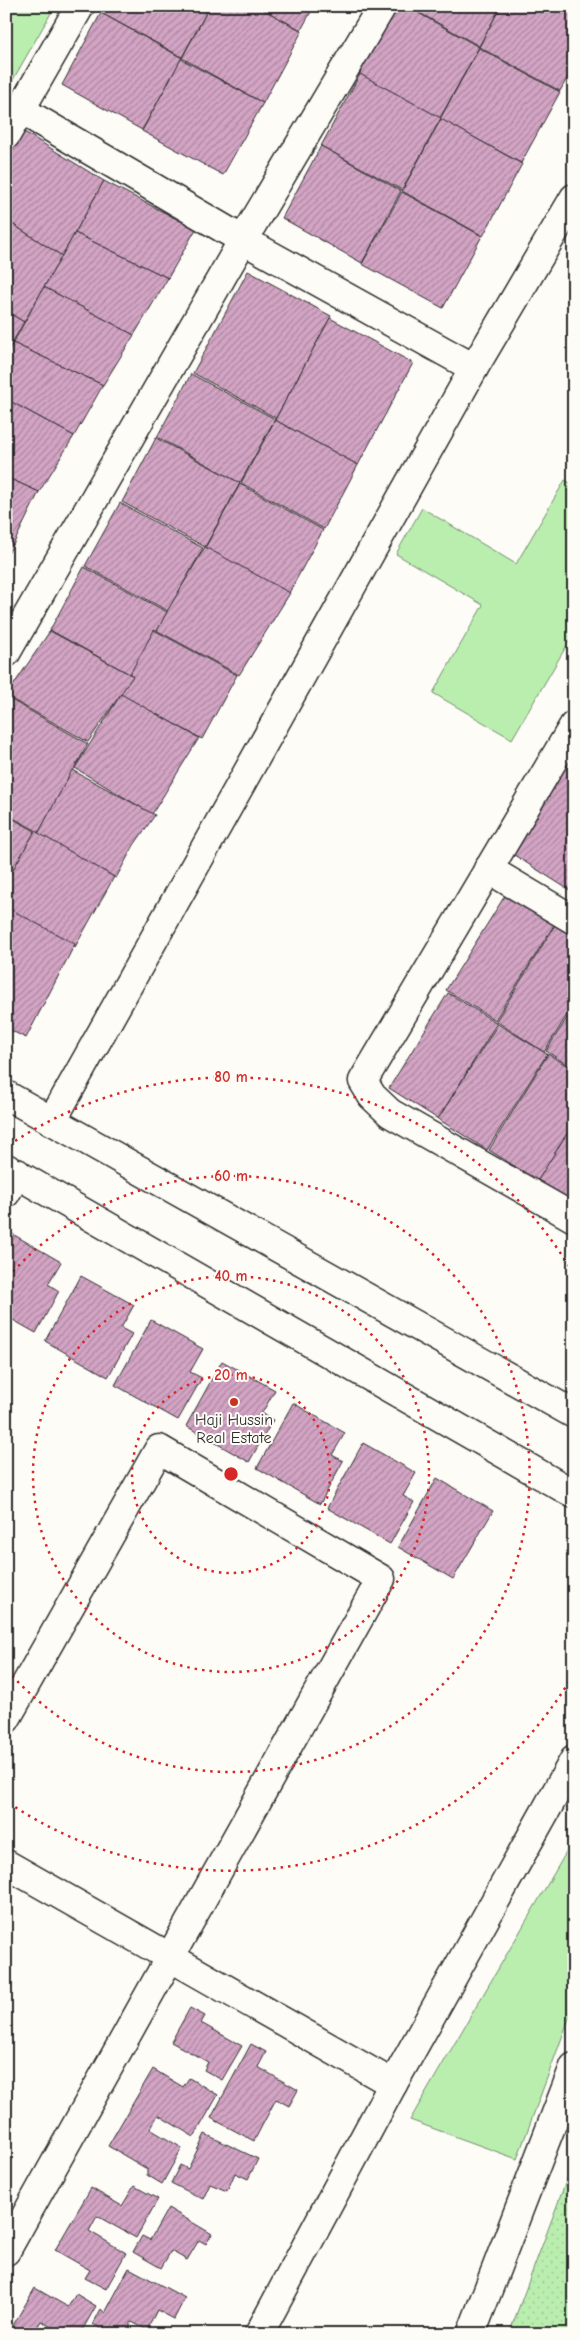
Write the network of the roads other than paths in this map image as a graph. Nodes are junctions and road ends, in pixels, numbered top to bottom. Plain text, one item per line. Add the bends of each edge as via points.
1 (80, 6) edge
2 (382, 6) edge
3 (21, 110) junction
4 (6, 134) edge
5 (574, 198) edge
6 (243, 240) junction
7 (474, 368) junction
8 (6, 653) edge
9 (574, 725) edge
10 (488, 869) junction
11 (574, 920) edge
12 (6, 1094) edge
13 (52, 1121) junction
14 (10, 1178) edge
15 (574, 1218) edge
16 (574, 1414) edge
17 (574, 1494) edge
18 (6, 1719) edge
19 (574, 1760) edge
20 (6, 1864) edge
21 (170, 1957) junction
22 (574, 2067) edge
23 (394, 2084) junction
24 (6, 2251) edge
25 (259, 2334) edge
26 (471, 2334) edge

1 - 3 street
2 - 6 street
3 - 4 street
3 - 6 street
5 - 7 street
6 - 7 street
6 - 8 street
7 - 13 street
9 - 10 street
10 - 11 street
10 - 15 street via 363,1081 372,1096 390,1113
12 - 13 street
13 - 16 street
14 - 17 street
18 - 21 street via 159,1449 381,1578
19 - 23 street
20 - 21 street
21 - 23 street
21 - 24 street
22 - 26 street
23 - 25 street

